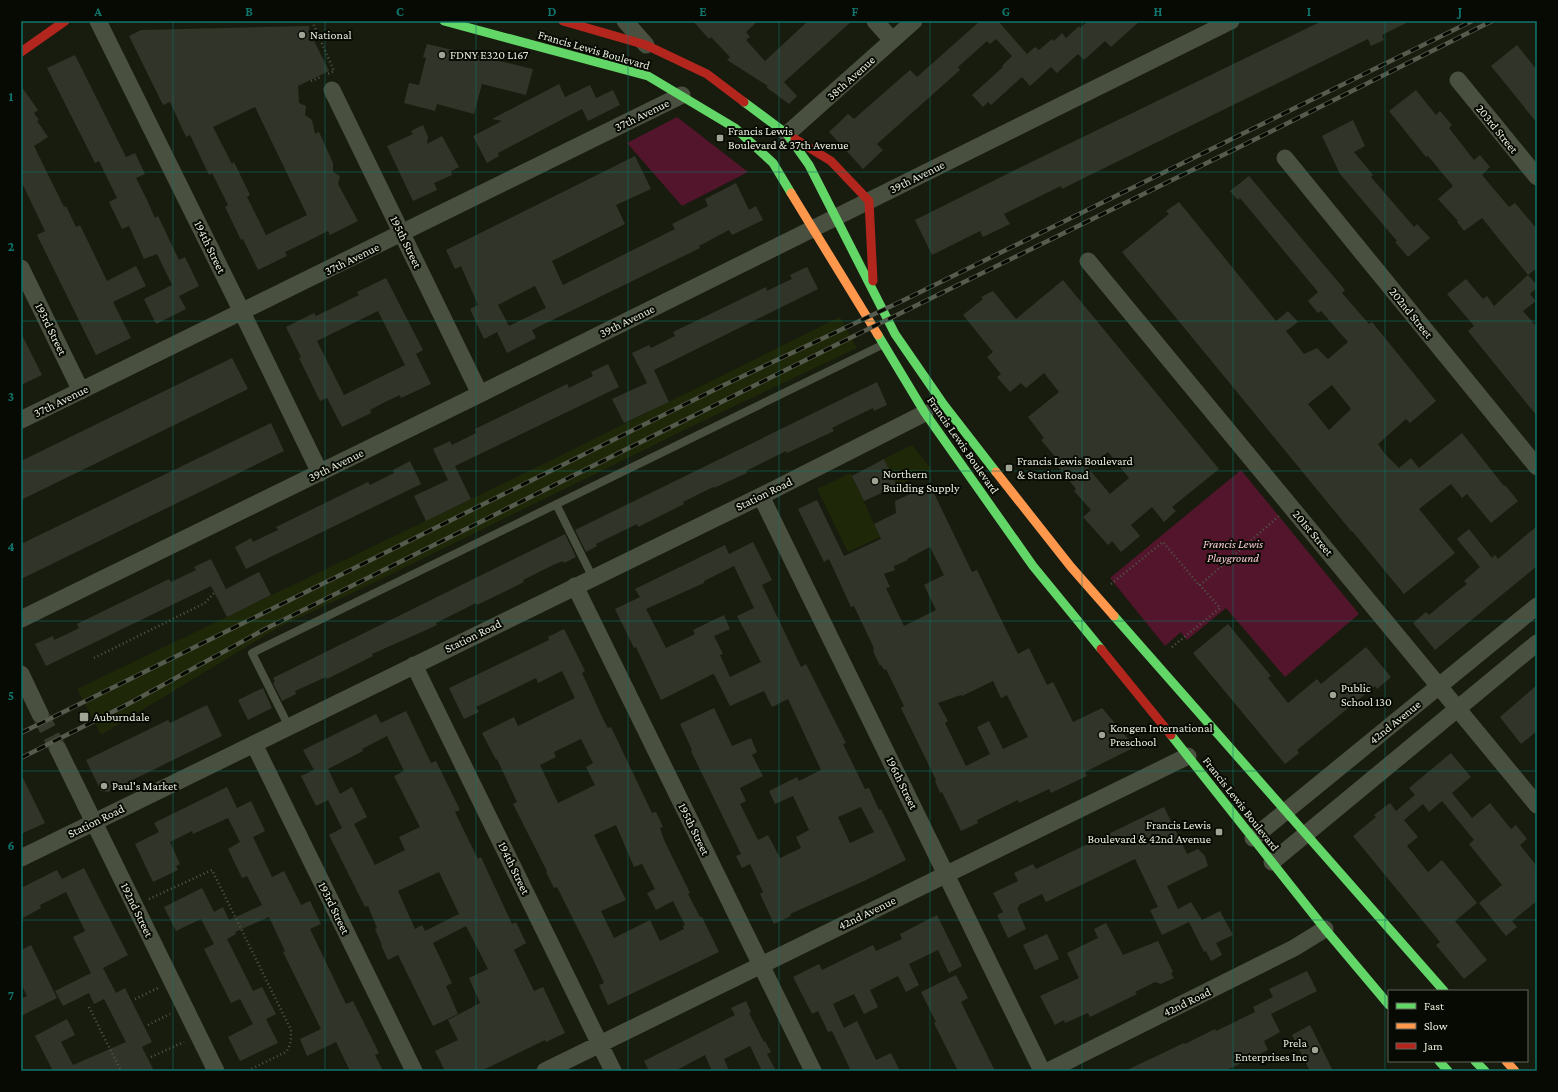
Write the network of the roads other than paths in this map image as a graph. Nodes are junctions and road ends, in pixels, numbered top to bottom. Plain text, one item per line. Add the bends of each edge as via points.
1 (65, 21) edge
2 (98, 21) edge
3 (444, 21) edge
4 (563, 21) edge
5 (625, 21) edge
6 (875, 21) edge
7 (914, 21) edge
8 (1231, 21) edge
9 (892, 40) junction
10 (646, 45) junction
11 (21, 52) edge
12 (1458, 80) dead end
13 (332, 90) dead end
14 (682, 95) junction
15 (787, 134) junction
16 (1285, 158) dead end
17 (1537, 177) edge
18 (869, 201) junction
19 (836, 217) junction
20 (813, 229) junction
21 (402, 234) junction
22 (1088, 261) dead end
23 (21, 268) edge
24 (873, 288) junction
25 (242, 312) junction
26 (882, 345) junction
27 (81, 391) junction
28 (480, 394) junction
29 (925, 414) junction
30 (21, 420) edge
31 (1537, 468) edge
32 (320, 473) junction
33 (761, 496) junction
34 (556, 504) junction
35 (593, 578) junction
36 (575, 586) junction
37 (1537, 606) edge
38 (21, 619) edge
39 (1537, 643) edge
40 (414, 665) junction
41 (21, 674) edge
42 (1439, 686) junction
43 (1458, 709) junction
44 (40, 714) tunnel mouth
45 (289, 727) junction
46 (254, 744) junction
47 (58, 749) tunnel mouth
48 (1188, 756) junction
49 (1537, 805) edge
50 (1286, 812) junction
51 (94, 822) junction
52 (1306, 835) junction
53 (1253, 838) junction
54 (21, 858) edge
55 (1272, 862) junction
56 (947, 875) junction
57 (1325, 929) junction
58 (760, 965) junction
59 (1443, 990) edge
60 (1388, 1004) edge
61 (600, 1044) junction
62 (1440, 1062) edge
63 (1476, 1062) edge
64 (1507, 1062) edge
65 (216, 1071) edge
66 (414, 1071) edge
67 (545, 1071) edge
68 (613, 1071) edge
69 (814, 1071) edge
70 (1042, 1071) edge
71 (1048, 1071) edge
72 (1448, 1071) edge
73 (1484, 1071) edge
74 (1515, 1071) edge

1 - 11 main road
2 - 25 street, 194th Street
3 - 14 main road, Francis Lewis Boulevard via 648,76
4 - 10 main road, Francis Lewis Boulevard
5 - 10 street
6 - 9 street
7 - 9 street, 38th Avenue
8 - 18 street, 39th Avenue
9 - 15 street, 38th Avenue
10 - 15 main road, Francis Lewis Boulevard via 707,74
12 - 17 street, 203rd Street
13 - 21 street, 195th Street
14 - 20 main road, Francis Lewis Boulevard via 735,128 773,163
14 - 21 street, 37th Avenue
15 - 18 main road via 831,161
15 - 19 main road, Francis Lewis Boulevard via 809,165
16 - 31 street, 202nd Street
18 - 19 street, 39th Avenue
18 - 24 main road
19 - 20 street, 39th Avenue
19 - 24 main road, Francis Lewis Boulevard
20 - 26 main road, Francis Lewis Boulevard
20 - 28 street, 39th Avenue
21 - 25 street, 37th Avenue
21 - 28 street, 195th Street
22 - 42 street, 201st Street
23 - 27 street, 193rd Street
24 - 50 main road, Francis Lewis Boulevard via 895,334 944,405 1066,561
25 - 27 street, 37th Avenue
25 - 32 street, 194th Street
26 - 29 main road, Francis Lewis Boulevard
26 - 34 lane
27 - 30 street, 37th Avenue
28 - 32 street, 39th Avenue
29 - 33 street, Station Road
29 - 48 main road, Francis Lewis Boulevard via 1034,566
32 - 38 street, 39th Avenue
33 - 35 street, Station Road
33 - 56 street, 196th Street
34 - 35 lane
34 - 45 lane via 252,653
35 - 36 street, Station Road
36 - 40 street, Station Road
36 - 58 street, 195th Street
37 - 42 street, 42nd Avenue
39 - 43 street
40 - 45 street, Station Road
40 - 61 street, 194th Street
41 - 44 street
42 - 43 street, 201st Street
42 - 50 street, 42nd Avenue
43 - 49 street, 201st Street
43 - 52 street
45 - 46 street, Station Road
46 - 51 street, Station Road
46 - 66 street, 193rd Street
47 - 51 street, 192nd Street
48 - 53 main road, Francis Lewis Boulevard
48 - 56 street, 42nd Avenue
50 - 52 main road, Francis Lewis Boulevard
50 - 53 street, 42nd Avenue
51 - 54 street, Station Road
51 - 65 street, 192nd Street
52 - 55 street
52 - 59 main road, Francis Lewis Boulevard
53 - 55 main road, Francis Lewis Boulevard
55 - 57 main road, Francis Lewis Boulevard
56 - 58 street, 42nd Avenue
56 - 70 street, 196th Street
57 - 60 main road, Francis Lewis Boulevard
57 - 71 street, 42nd Road via 1294,948
58 - 61 street, 42nd Avenue
58 - 69 street, 195th Street
61 - 67 street, 42nd Avenue
61 - 68 street, 194th Street
62 - 72 main road
63 - 73 main road
64 - 74 main road

